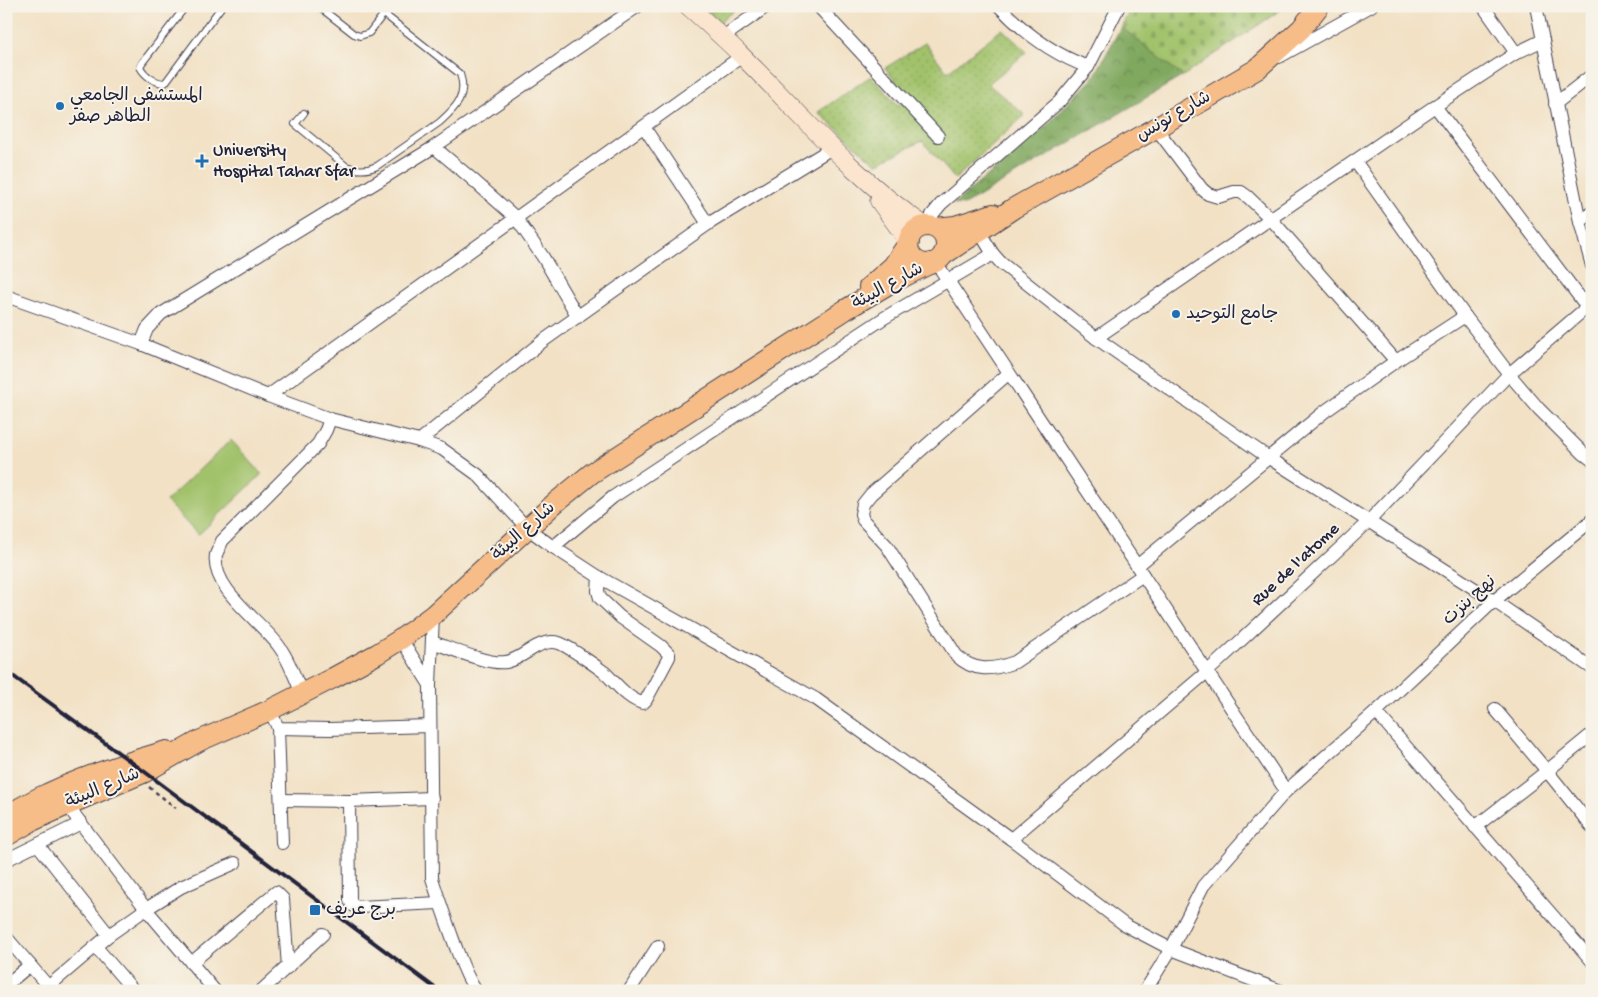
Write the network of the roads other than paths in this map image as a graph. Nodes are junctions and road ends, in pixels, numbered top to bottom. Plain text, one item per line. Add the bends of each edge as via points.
1 (186, 6) edge
2 (222, 6) edge
3 (318, 6) edge
4 (390, 6) edge
5 (638, 6) edge
6 (688, 6) edge
7 (767, 6) edge
8 (818, 6) edge
9 (999, 6) edge
10 (1118, 6) edge
11 (1319, 6) edge
12 (1371, 6) edge
13 (1483, 6) edge
14 (1536, 6) edge
15 (384, 14) junction
16 (723, 37) junction
17 (1543, 40) junction
18 (1516, 53) junction
19 (742, 56) junction
20 (1088, 67) junction
21 (1257, 69) junction
22 (1592, 75) edge
23 (1555, 104) junction
24 (1435, 106) junction
25 (304, 112) dead end
26 (644, 127) junction
27 (1156, 128) junction
28 (938, 136) dead end
29 (434, 147) junction
30 (832, 148) junction
31 (1355, 161) junction
32 (857, 173) junction
33 (1014, 208) junction
34 (1592, 212) edge
35 (516, 218) junction
36 (1271, 219) junction
37 (1580, 222) junction
38 (708, 224) junction
39 (931, 227) junction
40 (979, 231) junction
41 (909, 242) junction
42 (993, 254) junction
43 (936, 260) junction
44 (1592, 266) edge
45 (948, 281) junction
46 (6, 296) edge
47 (1590, 305) edge
48 (845, 310) junction
49 (1465, 316) junction
50 (578, 317) junction
51 (1096, 338) junction
52 (141, 344) junction
53 (1396, 361) junction
54 (1009, 373) junction
55 (1509, 374) junction
56 (268, 396) junction
57 (330, 419) junction
58 (419, 441) junction
59 (1269, 458) junction
60 (1592, 460) edge
61 (1592, 520) edge
62 (1368, 522) junction
63 (527, 528) junction
64 (553, 547) junction
65 (1140, 571) junction
66 (599, 577) junction
67 (1494, 601) junction
68 (433, 615) junction
69 (401, 639) junction
70 (432, 642) junction
71 (1592, 668) edge
72 (1207, 672) junction
73 (430, 685) junction
74 (302, 694) junction
75 (1495, 710) dead end
76 (1376, 712) junction
77 (274, 719) junction
78 (430, 726) junction
79 (1592, 734) edge
80 (198, 741) junction
81 (1547, 771) junction
82 (1286, 791) junction
83 (432, 798) junction
84 (280, 800) junction
85 (349, 801) junction
86 (67, 805) junction
87 (6, 816) edge
88 (81, 823) junction
89 (1474, 827) junction
90 (1592, 827) edge
91 (6, 836) edge
92 (1011, 839) junction
93 (282, 843) dead end
94 (38, 845) junction
95 (6, 860) edge
96 (235, 863) dead end
97 (439, 903) junction
98 (146, 909) junction
99 (324, 934) dead end
100 (109, 935) junction
101 (6, 937) edge
102 (658, 946) dead end
103 (96, 947) junction
104 (1171, 949) junction
105 (1592, 961) edge
106 (191, 963) junction
107 (30, 965) junction
108 (288, 966) junction
109 (6, 985) edge
110 (51, 989) edge
111 (134, 991) edge
112 (216, 991) edge
113 (261, 991) edge
114 (476, 991) edge
115 (629, 991) edge
116 (1145, 991) edge
117 (1281, 991) edge

1 - 2 lane via 140,66 156,82 165,83
3 - 15 lane via 360,36 369,32
4 - 15 lane
5 - 29 street
6 - 16 street
7 - 16 street
8 - 28 street
9 - 20 street via 1017,26 1036,40 1069,60
10 - 20 street
11 - 21 main road, شارع تونس via 1301,29
12 - 21 street
13 - 18 street
14 - 17 street
15 - 25 lane via 460,74 462,97 440,122 377,166 362,170 346,166 295,124
16 - 19 street
17 - 18 street
17 - 23 street
18 - 24 street
19 - 26 street
19 - 30 street
20 - 39 street via 1059,102 941,204 932,215
21 - 27 main road, شارع تونس
22 - 23 street
23 - 37 street
24 - 31 street
24 - 47 street
26 - 35 street
26 - 38 street
27 - 33 main road, شارع تونس
27 - 36 street via 1208,194 1218,197 1241,192
29 - 35 street
29 - 52 street via 161,314 147,329
30 - 32 street
30 - 38 street
31 - 36 street
31 - 49 street
32 - 39 street via 900,209
32 - 41 street
33 - 39 main road, شارع تونس via 956,226
33 - 40 main road, شارع تونس
34 - 37 street
35 - 50 street
35 - 56 street
36 - 51 street
36 - 53 street
37 - 44 street
38 - 50 street
39 - 41 main road via 914,231
39 - 43 main road via 944,237 945,249
40 - 42 street
40 - 43 main road, شارع تونس
41 - 43 main road via 914,258 924,263
41 - 48 main road, شارع البيئة via 893,266
42 - 45 street
42 - 51 street
43 - 45 street
43 - 48 main road, شارع البيئة
45 - 54 street
45 - 64 street via 884,318 621,492
46 - 52 street
47 - 55 street, Rue de l'atome
48 - 63 main road, شارع البيئة via 592,473
49 - 53 street
49 - 55 street
50 - 58 street
51 - 59 street
52 - 56 street
53 - 59 street via 1324,412
54 - 65 street
54 - 65 street via 871,494 863,504 863,520 887,546 956,655 974,667 988,669 1015,662
55 - 60 street via 1539,409
55 - 62 street, Rue de l'atome
56 - 57 street
57 - 58 street
57 - 74 street via 318,444 222,541 216,555 218,570 226,586 246,612 280,646
58 - 63 street via 442,449 468,466
59 - 62 street
59 - 65 street
61 - 67 street, نهج بنزت
62 - 67 street
62 - 72 street, Rue de l'atome
63 - 64 street
63 - 68 main road, شارع البيئة
64 - 66 street
65 - 72 street
66 - 70 street via 600,598 669,654 643,703 632,698 603,671 559,643 548,642 517,658 493,662
66 - 92 street via 816,699
67 - 71 street
67 - 76 street, نهج بنزت
68 - 69 main road, شارع البيئة
68 - 70 street
69 - 73 street
69 - 74 main road, شارع البيئة
70 - 73 street
72 - 82 street
72 - 92 street, Rue de l'atome
73 - 78 street
74 - 77 main road, شارع البيئة
75 - 81 street
76 - 82 street, نهج بنزت
76 - 89 street
77 - 78 street via 329,729
77 - 80 main road, شارع البيئة
77 - 84 street
78 - 83 street
79 - 81 street
80 - 86 main road, شارع البيئة via 145,772
80 - 87 main road, شارع البيئة via 61,788
81 - 89 street
81 - 90 street
82 - 104 street, نهج بنزت via 1203,886
83 - 85 street
83 - 97 street via 432,878
84 - 85 street
84 - 93 street
85 - 97 street via 352,905
86 - 88 street
86 - 91 main road, شارع البيئة
88 - 94 street
88 - 98 street
89 - 105 street
92 - 104 street via 1125,925
94 - 95 street
94 - 100 street
96 - 98 street via 181,888
97 - 114 street via 469,981
98 - 100 street
98 - 106 street
99 - 108 street
100 - 103 street
101 - 107 street
102 - 115 street
103 - 110 street
103 - 111 street
104 - 116 street, نهج بنزت
104 - 117 street
106 - 108 street via 276,892 283,899
106 - 112 street
107 - 109 street
107 - 110 street
108 - 113 street

